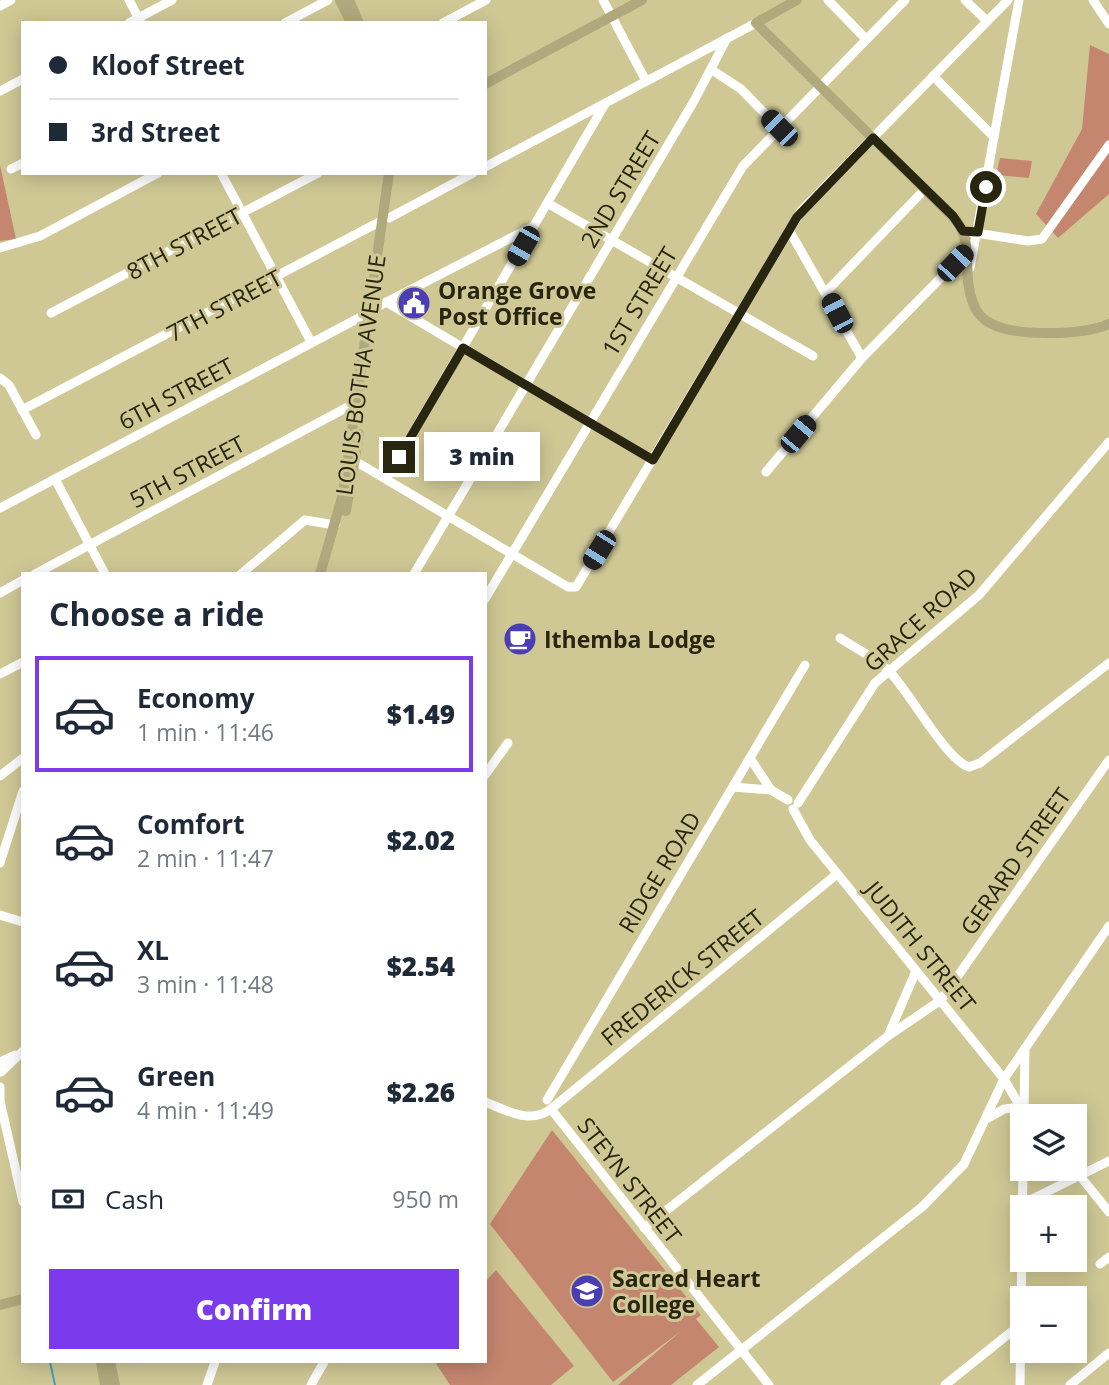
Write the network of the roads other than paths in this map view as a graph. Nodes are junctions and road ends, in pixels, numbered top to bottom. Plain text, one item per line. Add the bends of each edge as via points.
1 (11, 0) edge
2 (129, 0) edge
3 (172, 0) edge
4 (328, 0) edge
5 (340, 0) edge
6 (349, 0) edge
7 (486, 0) edge
8 (603, 0) edge
9 (642, 0) edge
10 (797, 0) edge
11 (828, 0) edge
12 (905, 0) edge
13 (965, 0) edge
14 (1008, 0) edge
15 (1019, 0) edge
16 (1093, 0) edge
17 (0, 6) edge
18 (611, 16) junction
19 (140, 20) edge
20 (289, 21) edge
21 (350, 21) edge
22 (358, 21) edge
23 (447, 21) edge
24 (987, 21) junction
25 (756, 23) junction
26 (1109, 24) edge
27 (727, 38) junction
28 (866, 39) junction
29 (712, 70) junction
30 (933, 76) junction
31 (21, 80) edge
32 (646, 81) junction
33 (487, 83) edge
34 (821, 86) junction
35 (0, 91) edge
36 (605, 104) junction
37 (779, 128) junction
38 (995, 137) junction
39 (873, 138) junction
40 (1109, 145) edge
41 (21, 164) edge
42 (487, 166) edge
43 (11, 169) dead end
44 (154, 175) edge
45 (222, 175) edge
46 (314, 175) edge
47 (389, 175) edge
48 (395, 175) edge
49 (469, 175) edge
50 (925, 189) junction
51 (549, 204) junction
52 (242, 213) junction
53 (386, 219) junction
54 (535, 226) junction
55 (789, 230) junction
56 (963, 231) junction
57 (978, 232) junction
58 (611, 241) junction
59 (0, 248) edge
60 (969, 249) junction
61 (969, 273) junction
62 (276, 277) junction
63 (675, 279) junction
64 (826, 292) junction
65 (378, 307) junction
66 (51, 313) dead end
67 (739, 316) junction
68 (1109, 324) edge
69 (312, 342) junction
70 (463, 348) junction
71 (813, 356) dead end
72 (862, 358) junction
73 (0, 378) edge
74 (526, 385) junction
75 (357, 401) junction
76 (22, 410) junction
77 (590, 423) junction
78 (36, 435) dead end
79 (1109, 442) edge
80 (653, 460) junction
81 (355, 461) junction
82 (766, 472) dead end
83 (55, 479) junction
84 (386, 479) junction
85 (0, 508) edge
86 (450, 515) junction
87 (335, 525) junction
88 (90, 544) junction
89 (513, 552) junction
90 (39, 572) edge
91 (104, 572) edge
92 (244, 572) edge
93 (321, 572) edge
94 (328, 572) edge
95 (415, 572) edge
96 (21, 581) edge
97 (0, 593) edge
98 (487, 596) edge
99 (840, 638) dead end
100 (21, 663) edge
101 (1109, 663) edge
102 (805, 665) dead end
103 (888, 670) junction
104 (0, 674) edge
105 (508, 743) dead end
106 (750, 758) junction
107 (21, 760) edge
108 (1109, 760) edge
109 (487, 772) edge
110 (0, 776) edge
111 (733, 788) junction
112 (771, 789) junction
113 (21, 797) edge
114 (796, 806) junction
115 (0, 863) edge
116 (837, 874) junction
117 (0, 915) edge
118 (21, 921) edge
119 (1109, 926) edge
120 (916, 971) junction
121 (941, 1000) junction
122 (888, 1036) junction
123 (1025, 1047) junction
124 (21, 1052) edge
125 (0, 1062) edge
126 (0, 1072) edge
127 (1004, 1079) junction
128 (0, 1081) edge
129 (0, 1087) edge
130 (0, 1100) edge
131 (547, 1100) dead end
132 (487, 1103) edge
133 (1018, 1104) edge
134 (1023, 1104) edge
135 (1010, 1108) edge
136 (551, 1109) junction
137 (988, 1118) junction
138 (1109, 1161) edge
139 (1087, 1172) edge
140 (1070, 1181) edge
141 (1084, 1181) edge
142 (21, 1193) edge
143 (1041, 1195) edge
144 (1109, 1212) edge
145 (644, 1228) junction
146 (1109, 1257) edge
147 (1100, 1264) dead end
148 (21, 1300) edge
149 (0, 1306) edge
150 (1010, 1333) edge
151 (741, 1349) junction
152 (1109, 1353) edge
153 (101, 1363) edge
154 (110, 1363) edge
155 (215, 1363) edge
156 (323, 1363) edge
157 (1020, 1363) edge
158 (105, 1385) edge
159 (115, 1385) edge
160 (208, 1385) edge
161 (311, 1385) edge
162 (696, 1385) edge
163 (769, 1385) edge
164 (945, 1385) edge
165 (1020, 1385) edge
166 (1070, 1385) edge

1 - 17 street
2 - 19 street
3 - 19 street
4 - 20 street
5 - 21 main road
6 - 22 main road
7 - 23 street
8 - 18 street
9 - 18 main road
10 - 25 main road
11 - 28 street
12 - 28 street, 1ST STREET
13 - 24 street
14 - 24 street
15 - 38 street
16 - 26 street
18 - 32 street
18 - 33 main road
24 - 30 street
25 - 27 street
25 - 34 main road
27 - 29 street, 2ND STREET
27 - 32 street
28 - 34 street, 1ST STREET
29 - 37 street via 741,89
29 - 58 street, 2ND STREET
30 - 38 street
30 - 39 street
31 - 35 street
32 - 36 street
34 - 37 street, 1ST STREET
34 - 39 main road
36 - 42 street
36 - 51 street
37 - 63 street, 1ST STREET via 743,166
38 - 57 street
39 - 50 main road
39 - 55 street
40 - 57 street via 1044,238 1028,241
41 - 43 street
44 - 59 street via 24,242
45 - 52 street
46 - 52 street, 8TH STREET
47 - 53 main road, LOUIS BOTHA AVENUE
48 - 53 main road, LOUIS BOTHA AVENUE
49 - 53 street, 7TH STREET
50 - 56 main road
50 - 64 street
51 - 54 street
51 - 58 street
52 - 62 street
52 - 66 street, 8TH STREET
53 - 62 street, 7TH STREET
53 - 65 main road, LOUIS BOTHA AVENUE
54 - 65 street, 6TH STREET
54 - 70 street
55 - 64 street
55 - 67 street
56 - 57 street
56 - 60 main road
57 - 61 street
58 - 63 street
58 - 74 street, 2ND STREET
60 - 61 main road
60 - 72 street
61 - 68 main road via 975,307 995,326 1078,334
62 - 69 street
62 - 76 street, 7TH STREET
63 - 67 street
63 - 77 street, 1ST STREET
64 - 72 street
65 - 69 street, 6TH STREET
65 - 70 street
65 - 75 main road, LOUIS BOTHA AVENUE
65 - 81 main road, LOUIS BOTHA AVENUE
67 - 71 street
67 - 80 street
69 - 83 street, 6TH STREET
70 - 74 street
70 - 84 street
72 - 82 street
73 - 76 street
74 - 77 street
74 - 86 street, 2ND STREET
75 - 87 main road, LOUIS BOTHA AVENUE
75 - 88 street, 5TH STREET
76 - 78 street
77 - 80 street
77 - 89 street, 1ST STREET
79 - 103 street, GRACE ROAD via 979,594
80 - 89 street via 576,587 568,587
81 - 84 street
81 - 94 main road, LOUIS BOTHA AVENUE
83 - 85 street, 6TH STREET
83 - 88 street
84 - 86 street
86 - 89 street
86 - 95 street, 2ND STREET
87 - 92 street via 305,520
87 - 93 main road, LOUIS BOTHA AVENUE
88 - 90 street, 5TH STREET
88 - 91 street
89 - 98 street, 1ST STREET
96 - 97 street
99 - 103 street
100 - 104 street
101 - 103 street via 972,767 958,761
102 - 106 street, RIDGE ROAD
103 - 114 street, GRACE ROAD via 871,688
105 - 109 street
106 - 111 street, RIDGE ROAD
106 - 112 street
107 - 110 street
108 - 121 street, GERARD STREET
111 - 112 street
111 - 131 street, RIDGE ROAD
112 - 114 street, JUDITH STREET via 788,800 788,807
113 - 115 street
114 - 116 street, JUDITH STREET via 808,837
116 - 120 street, JUDITH STREET
116 - 136 street, FREDERICK STREET
117 - 118 street
119 - 123 street
120 - 121 street, JUDITH STREET
120 - 122 street, GERARD STREET
121 - 122 street, GERARD STREET
121 - 127 street, JUDITH STREET
122 - 145 street, GERARD STREET
123 - 127 street
123 - 134 street
124 - 125 street
124 - 126 street
126 - 128 street
127 - 133 street, JUDITH STREET
127 - 137 street
129 - 130 street
130 - 142 street
132 - 136 street, STEYN STREET via 520,1115 537,1116
135 - 137 street
136 - 145 street, STEYN STREET
137 - 151 street via 964,1164 927,1201
138 - 139 street
140 - 143 street
141 - 144 street
145 - 151 street, STEYN STREET
146 - 147 street
148 - 149 main road
150 - 164 street
151 - 162 street
151 - 163 street, STEYN STREET
152 - 166 street
153 - 158 main road
154 - 159 main road
155 - 160 street
156 - 161 street
157 - 165 street

